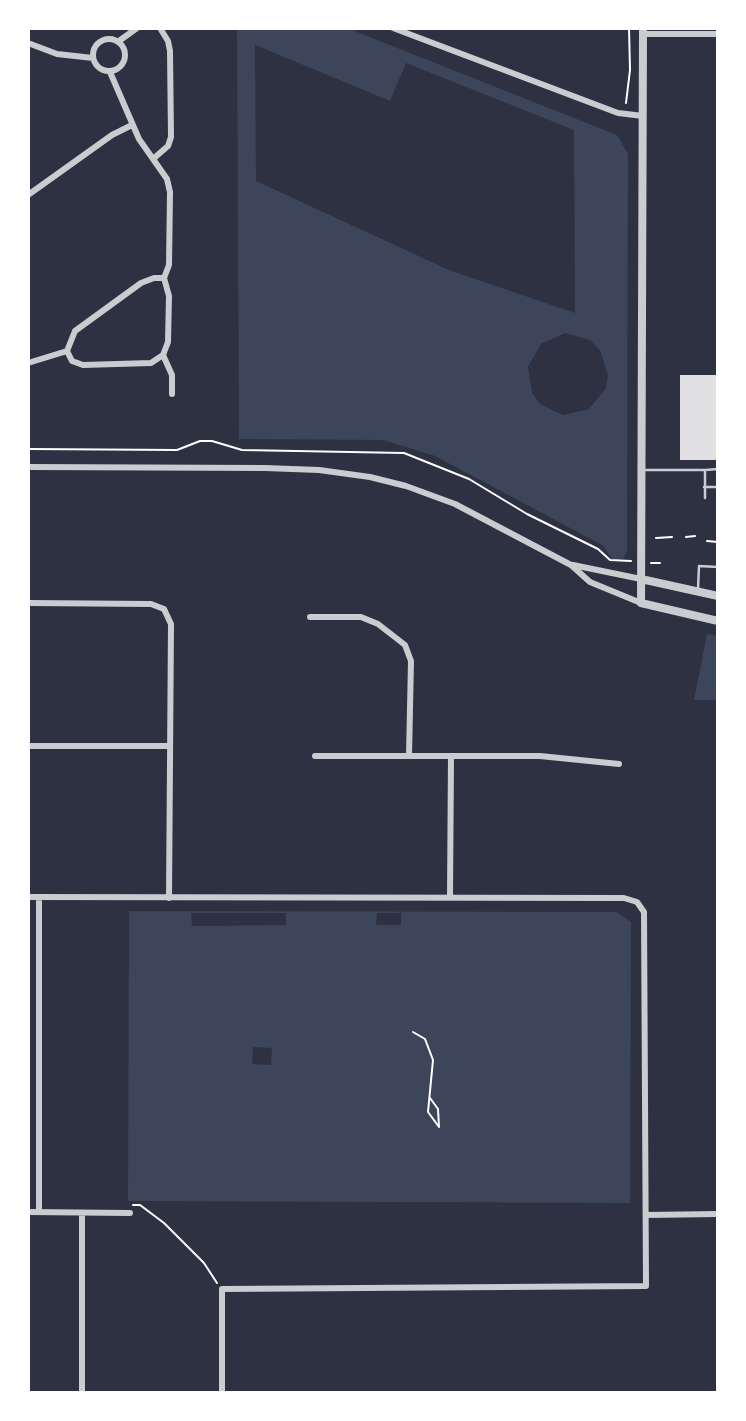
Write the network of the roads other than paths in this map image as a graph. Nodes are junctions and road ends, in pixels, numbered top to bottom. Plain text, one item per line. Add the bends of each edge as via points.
1 (137, 28) edge
2 (160, 28) edge
3 (393, 28) edge
4 (643, 31) edge
5 (718, 34) edge
6 (119, 41) junction
7 (28, 43) edge
8 (93, 58) junction
9 (110, 72) junction
10 (643, 116) junction
11 (132, 125) junction
12 (153, 159) junction
13 (28, 195) edge
14 (164, 278) junction
15 (67, 351) junction
16 (163, 355) junction
17 (28, 363) edge
18 (172, 394) dead end
19 (28, 467) edge
20 (718, 469) edge
21 (641, 470) junction
22 (705, 470) junction
23 (704, 487) junction
24 (718, 487) edge
25 (705, 498) dead end
26 (571, 565) junction
27 (718, 567) edge
28 (641, 579) junction
29 (698, 592) junction
30 (718, 596) edge
31 (28, 603) edge
32 (641, 603) junction
33 (310, 617) dead end
34 (718, 621) edge
35 (28, 746) edge
36 (170, 746) junction
37 (315, 756) dead end
38 (409, 756) junction
39 (451, 756) junction
40 (619, 764) dead end
41 (28, 897) edge
42 (39, 897) junction
43 (450, 897) junction
44 (169, 898) junction
45 (28, 1212) edge
46 (39, 1212) junction
47 (82, 1213) junction
48 (130, 1213) road end
49 (718, 1214) edge
50 (646, 1215) junction
51 (82, 1393) edge
52 (222, 1393) edge

1 - 6 street
2 - 12 street via 170,51 171,137
3 - 10 street via 626,114
4 - 5 street
4 - 10 street
6 - 8 street via 100,41
6 - 9 street via 125,60
7 - 8 street via 57,54
8 - 9 street via 99,68
9 - 11 street
10 - 21 street
11 - 12 street
11 - 13 street
12 - 14 street via 170,192 169,265
14 - 15 street via 141,283 75,331
14 - 16 street via 169,296 168,342
15 - 16 street via 83,365 151,363
15 - 17 street
16 - 18 street via 172,375
19 - 26 street via 265,468 370,477 455,504
20 - 22 lane
21 - 22 lane
21 - 28 street
22 - 23 lane
23 - 24 lane
23 - 25 lane
26 - 28 street
26 - 32 street via 590,582
27 - 29 lane via 699,566
28 - 29 street
28 - 32 street
29 - 30 street
31 - 36 street via 151,604 164,609 171,624
32 - 34 street
33 - 38 street via 361,617 405,645 411,661
35 - 36 street
36 - 44 street
37 - 38 street
38 - 39 street
39 - 40 street via 540,756
39 - 43 street
41 - 42 street
42 - 44 street
42 - 46 street
43 - 44 street
43 - 50 street via 624,898 641,906 645,919
45 - 46 street
46 - 47 street
47 - 48 street
47 - 51 street
49 - 50 street
50 - 52 street via 646,1286 222,1289

